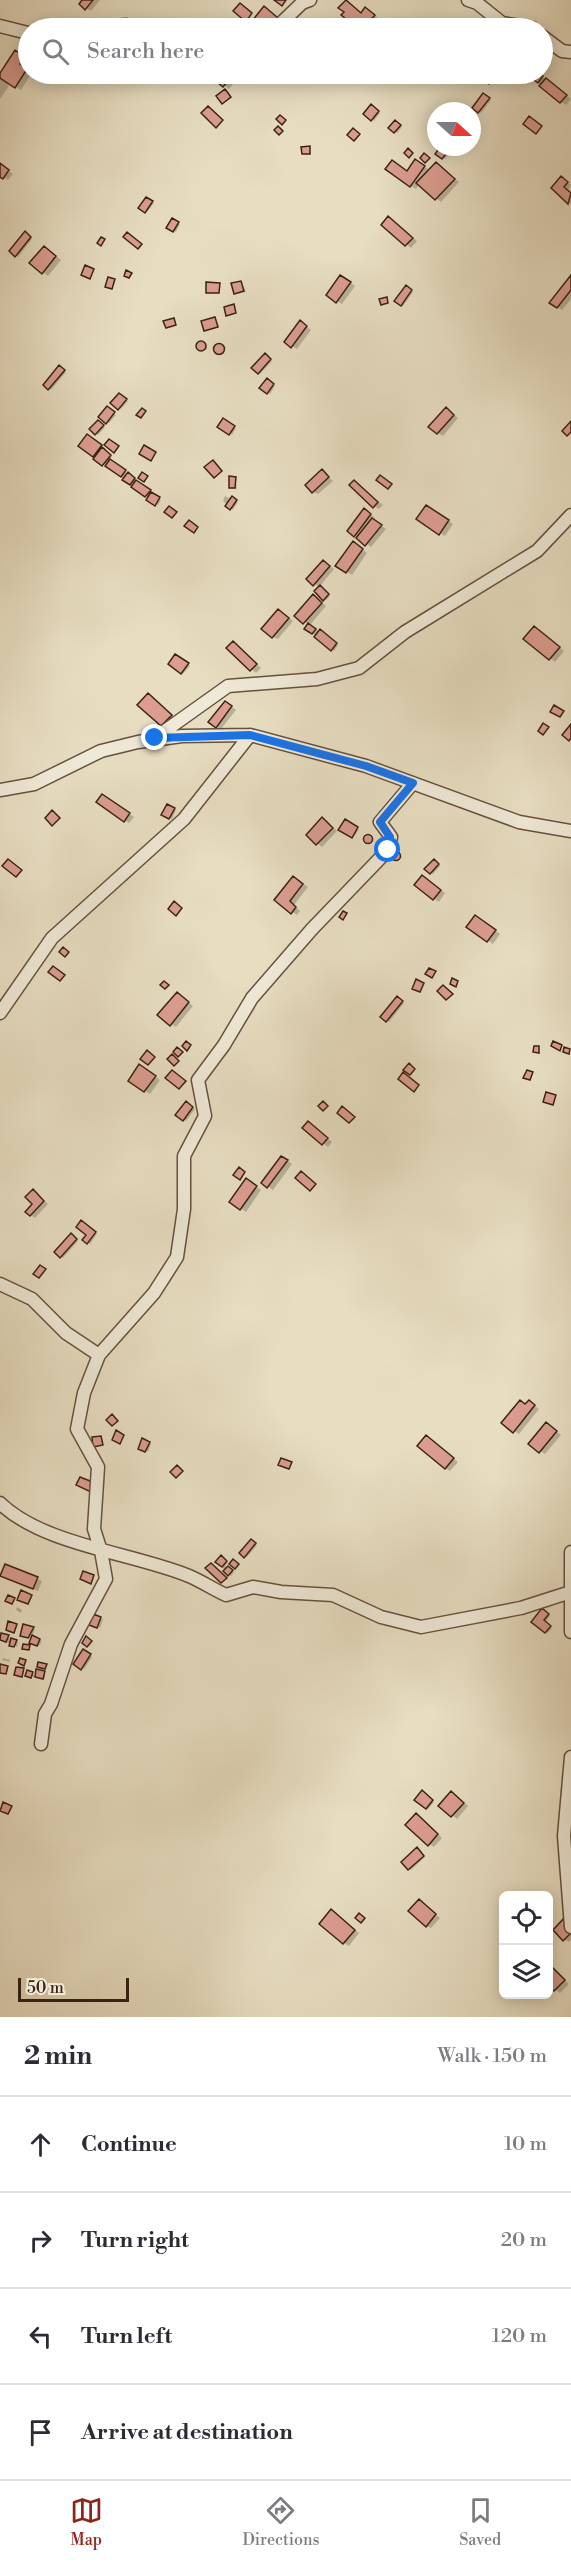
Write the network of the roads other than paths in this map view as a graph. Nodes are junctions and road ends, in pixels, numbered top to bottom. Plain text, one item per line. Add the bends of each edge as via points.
1 (310, 0) edge
2 (468, 0) edge
3 (286, 18) edge
4 (496, 18) edge
5 (0, 27) edge
6 (18, 31) edge
7 (553, 44) edge
8 (571, 52) edge
9 (571, 515) edge
10 (250, 735) junction
11 (155, 738) junction
12 (413, 783) junction
13 (0, 790) edge
14 (571, 831) edge
15 (0, 1012) edge
16 (0, 1284) edge
17 (99, 1355) junction
18 (0, 1503) edge
19 (101, 1551) junction
20 (571, 1552) edge
21 (571, 1593) edge
22 (571, 1632) edge
23 (41, 1743) dead end
24 (571, 1757) edge
25 (571, 1928) edge

1 - 3 street
2 - 4 street
5 - 6 street
7 - 8 street
9 - 11 street via 537,551 405,632 359,668 317,679 228,686
10 - 11 street
10 - 12 street via 366,766
10 - 15 street via 184,819 52,938
11 - 13 street via 101,751 34,784
12 - 14 street via 519,822
12 - 17 street via 380,822 390,837 388,850 252,998 198,1080 205,1116 184,1156 184,1209 177,1257 154,1293
16 - 17 street via 33,1299 66,1333
17 - 19 street via 84,1393 78,1429 98,1467 94,1529
18 - 19 street via 15,1518
19 - 21 street via 189,1576 226,1595 253,1587 333,1594 381,1617 421,1627 521,1608
19 - 23 street via 106,1579 71,1644 45,1714
20 - 21 street
21 - 22 street
24 - 25 street via 564,1836

